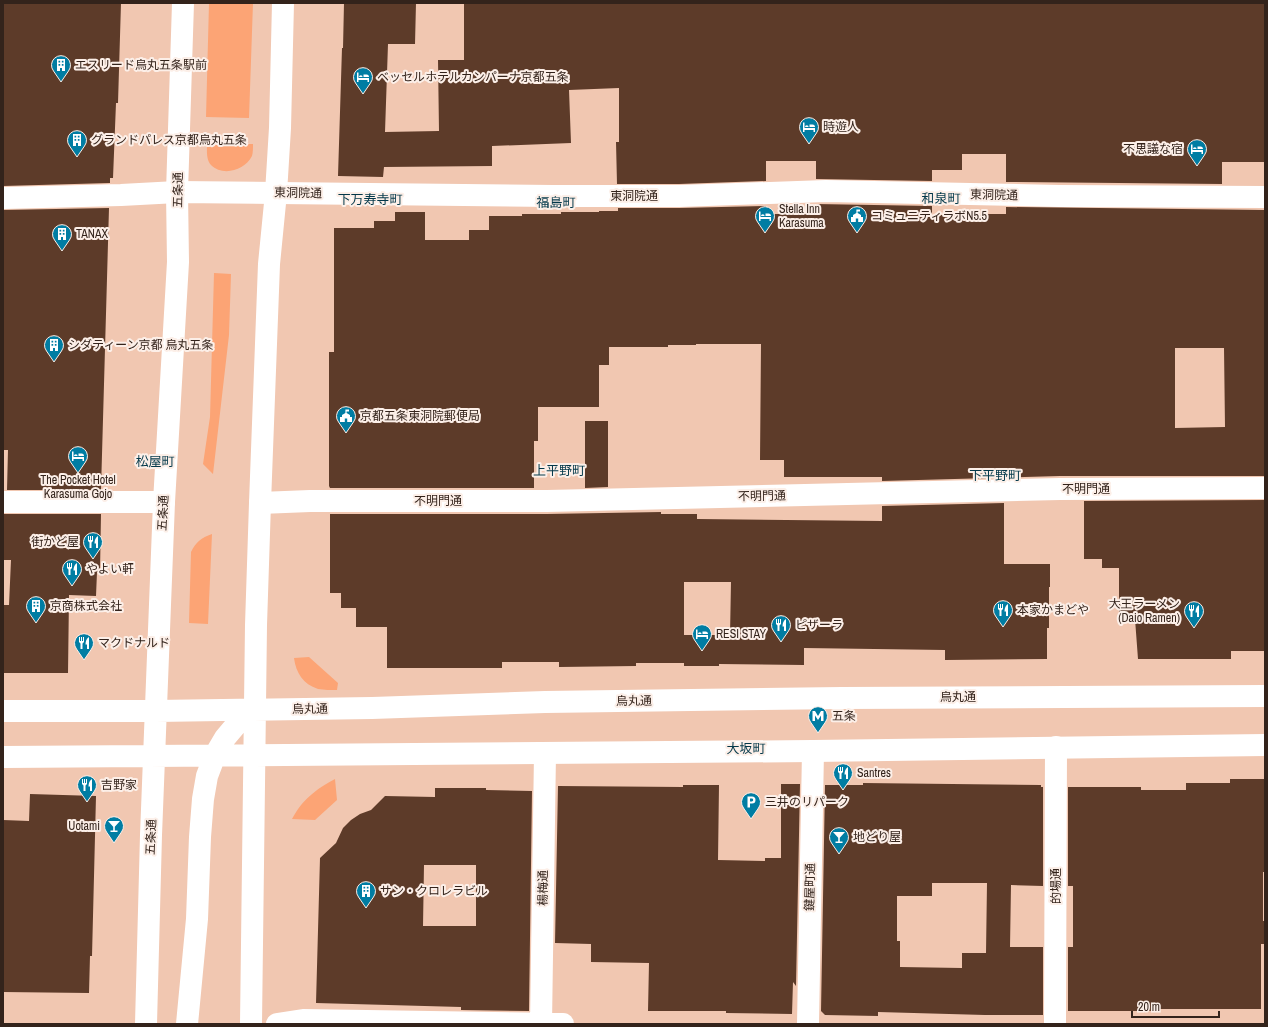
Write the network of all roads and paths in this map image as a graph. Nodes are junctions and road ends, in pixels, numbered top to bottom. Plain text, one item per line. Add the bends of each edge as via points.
1 (183, 3) edge
2 (284, 3) edge
3 (177, 192) junction
4 (276, 192) junction
5 (1265, 197) edge
6 (3, 198) edge
7 (1265, 488) edge
8 (3, 502) edge
9 (164, 502) junction
10 (260, 503) junction
11 (1265, 696) edge
12 (256, 710) junction
13 (3, 711) edge
14 (156, 711) junction
15 (1265, 746) edge
16 (1056, 747) junction
17 (813, 751) junction
18 (545, 752) junction
19 (215, 755) junction
20 (255, 755) junction
21 (154, 756) junction
22 (3, 757) edge
23 (146, 1024) edge
24 (187, 1024) edge
25 (250, 1024) edge
26 (277, 1024) edge
27 (541, 1024) edge
28 (563, 1024) edge
29 (808, 1024) edge
30 (1055, 1024) edge

1 - 3 main road, 五条通
2 - 4 main road
3 - 4 main road, 東洞院通
3 - 6 main road, 東洞院通
3 - 9 main road, 五条通 via 178,262
4 - 5 main road, 東洞院通 via 679,196 826,191
4 - 10 main road via 269,264
7 - 10 main road, 不明門通 via 1060,489 547,501
8 - 9 main road
9 - 14 main road, 五条通
10 - 12 main road
11 - 12 main road, 烏丸通 via 545,702
12 - 14 main road, 烏丸通
12 - 19 main road via 241,719
12 - 20 main road
13 - 14 main road, 烏丸通
14 - 21 main road, 五条通
15 - 16 main road
16 - 17 main road
16 - 30 main road, 的場通
17 - 18 main road
17 - 29 main road, 鍵屋町通
18 - 20 main road
18 - 27 main road, 楊梅通
19 - 20 main road
19 - 21 main road
19 - 24 main road via 207,776 203,798 197,919
20 - 25 main road
21 - 22 main road
21 - 23 main road, 五条通
26 - 27 main road via 303,1020
27 - 28 main road

